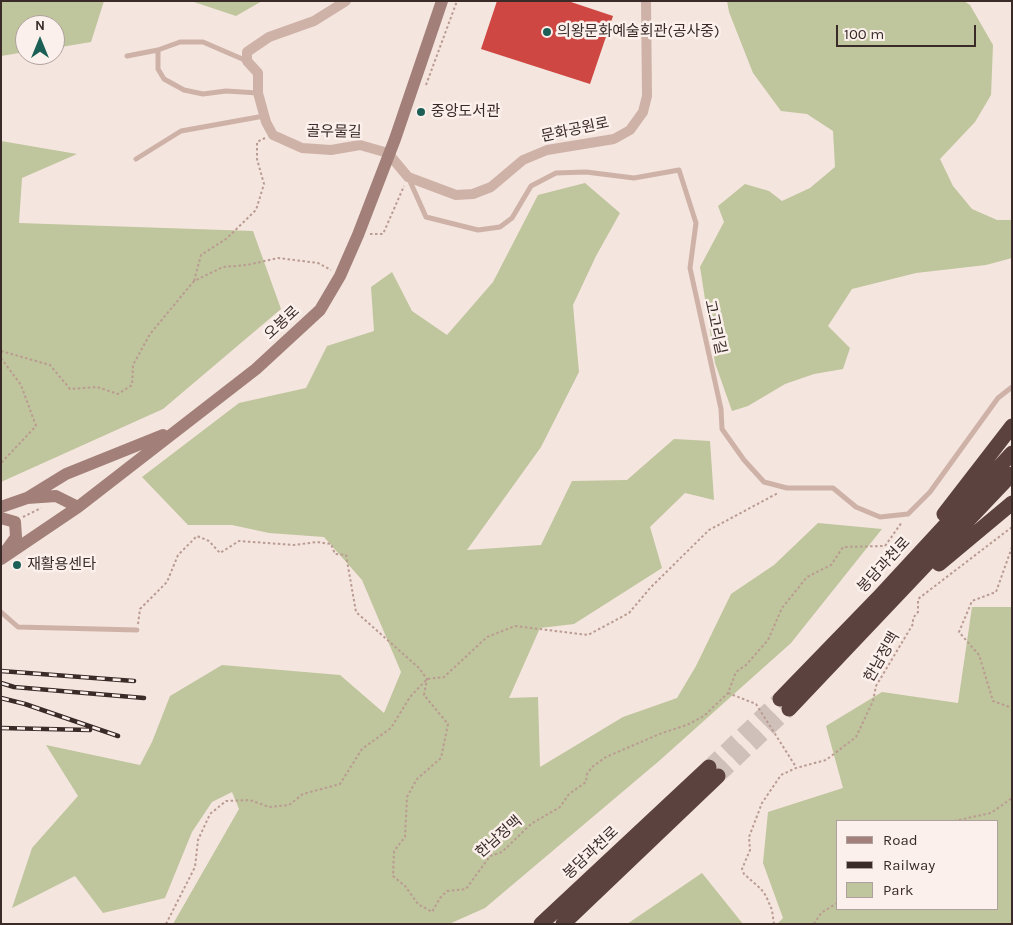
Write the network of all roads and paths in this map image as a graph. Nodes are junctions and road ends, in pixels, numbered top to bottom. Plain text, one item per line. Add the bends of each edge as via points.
1 (346, 1) edge
2 (457, 1) edge
3 (646, 1) edge
4 (440, 4) edge
5 (158, 50) junction
6 (127, 56) dead end
7 (246, 61) junction
8 (424, 90) dead end
9 (258, 93) junction
10 (264, 116) junction
11 (273, 135) junction
12 (388, 153) junction
13 (136, 159) dead end
14 (408, 177) junction
15 (358, 235) junction
16 (340, 276) junction
17 (194, 281) junction
18 (1, 351) edge
19 (1, 358) edge
20 (1012, 387) edge
21 (1012, 426) edge
22 (180, 429) junction
23 (1012, 454) edge
24 (1, 463) edge
25 (1012, 474) edge
26 (787, 488) junction
27 (27, 498) junction
28 (1012, 503) edge
29 (1, 507) edge
30 (78, 507) junction
31 (908, 514) junction
32 (1, 518) edge
33 (1012, 527) edge
34 (1012, 547) edge
35 (1, 558) edge
36 (883, 602) junction
37 (1, 612) edge
38 (136, 630) joint
39 (427, 679) junction
40 (728, 693) junction
41 (785, 704) tunnel mouth
42 (1012, 708) edge
43 (796, 768) junction
44 (1012, 798) edge
45 (959, 820) edge
46 (579, 889) junction
47 (836, 904) edge
48 (166, 924) edge
49 (532, 924) edge
50 (542, 924) edge
51 (563, 924) edge
52 (774, 924) edge
53 (814, 924) edge

1 - 7 street via 314,21 269,37 247,52
2 - 8 path
3 - 14 street, 문화공원로 via 647,96 644,112 630,130 614,139 547,150 523,160 491,187 473,194 456,196
4 - 12 street, 오봉로
5 - 6 lane
5 - 7 lane via 180,42 202,42
5 - 9 lane via 158,70 164,79 184,90 202,94 226,91
7 - 9 street via 258,73
9 - 10 street
10 - 11 street
10 - 13 lane via 181,131
11 - 12 street, 골우물길 via 302,148 330,150 360,145
11 - 17 path via 257,142 257,159 264,184 256,210 226,239 201,255
12 - 14 street, 문화공원로
12 - 15 street, 오봉로
14 - 15 path via 383,234
14 - 26 lane, 고고리길 via 426,217 478,230 500,227 512,218 532,186 556,173 586,172 634,178 679,170 696,223 690,268 722,429 764,482
15 - 16 street, 오봉로
16 - 17 path via 318,263 278,258 223,267
16 - 22 street, 오봉로 via 320,310 256,369
17 - 18 path via 150,334 133,365 132,385 118,394 97,387 70,389 50,365
19 - 24 path via 21,385 36,426
20 - 31 lane via 998,398 930,492
21 - 36 highway
22 - 27 street via 66,474
22 - 30 street, 오봉로
23 - 36 highway, 봉담과천로
25 - 36 highway, 봉담과천로
26 - 31 lane, 고고리길 via 833,488 856,507 880,517
26 - 39 path via 709,530 629,613 588,635 515,626 487,637 444,677
27 - 29 street
27 - 30 street via 56,496
28 - 36 highway
30 - 35 street, 오봉로
31 - 40 path, 한남정맥 via 885,546 843,547 831,565 807,577 782,608 768,640 736,672
32 - 35 street via 15,522 16,537
33 - 43 path, 한남정맥 via 918,599 918,612 876,686 873,701 856,738 826,760
34 - 42 path via 996,592 972,601 959,632 979,655 992,701
36 - 41 highway, 봉담과천로
37 - 38 lane via 18,626
38 - 39 path via 140,609 167,582 178,555 197,536 209,541 220,553 239,541 279,545 324,542 331,544 335,554 346,555 356,612 419,668
39 - 40 path, 한남정맥 via 424,695 448,724 441,758 417,779 407,798 405,837 394,851 393,876 418,904 432,912 447,891 466,889 490,856 502,852 531,824 560,807 568,794 586,782 586,774 592,767 606,757 704,716
39 - 48 path via 410,697 391,728 362,749 340,784 303,794 289,805 269,807 250,800 226,802 210,814 198,840 195,867
40 - 43 path via 756,704
43 - 52 path, 한남정맥 via 780,775 762,803 749,837 750,850 742,869 766,896
44 - 45 path via 991,813
46 - 49 highway
46 - 50 highway, 봉담과천로
46 - 51 highway, 봉담과천로 via 713,771
47 - 53 path via 821,913

